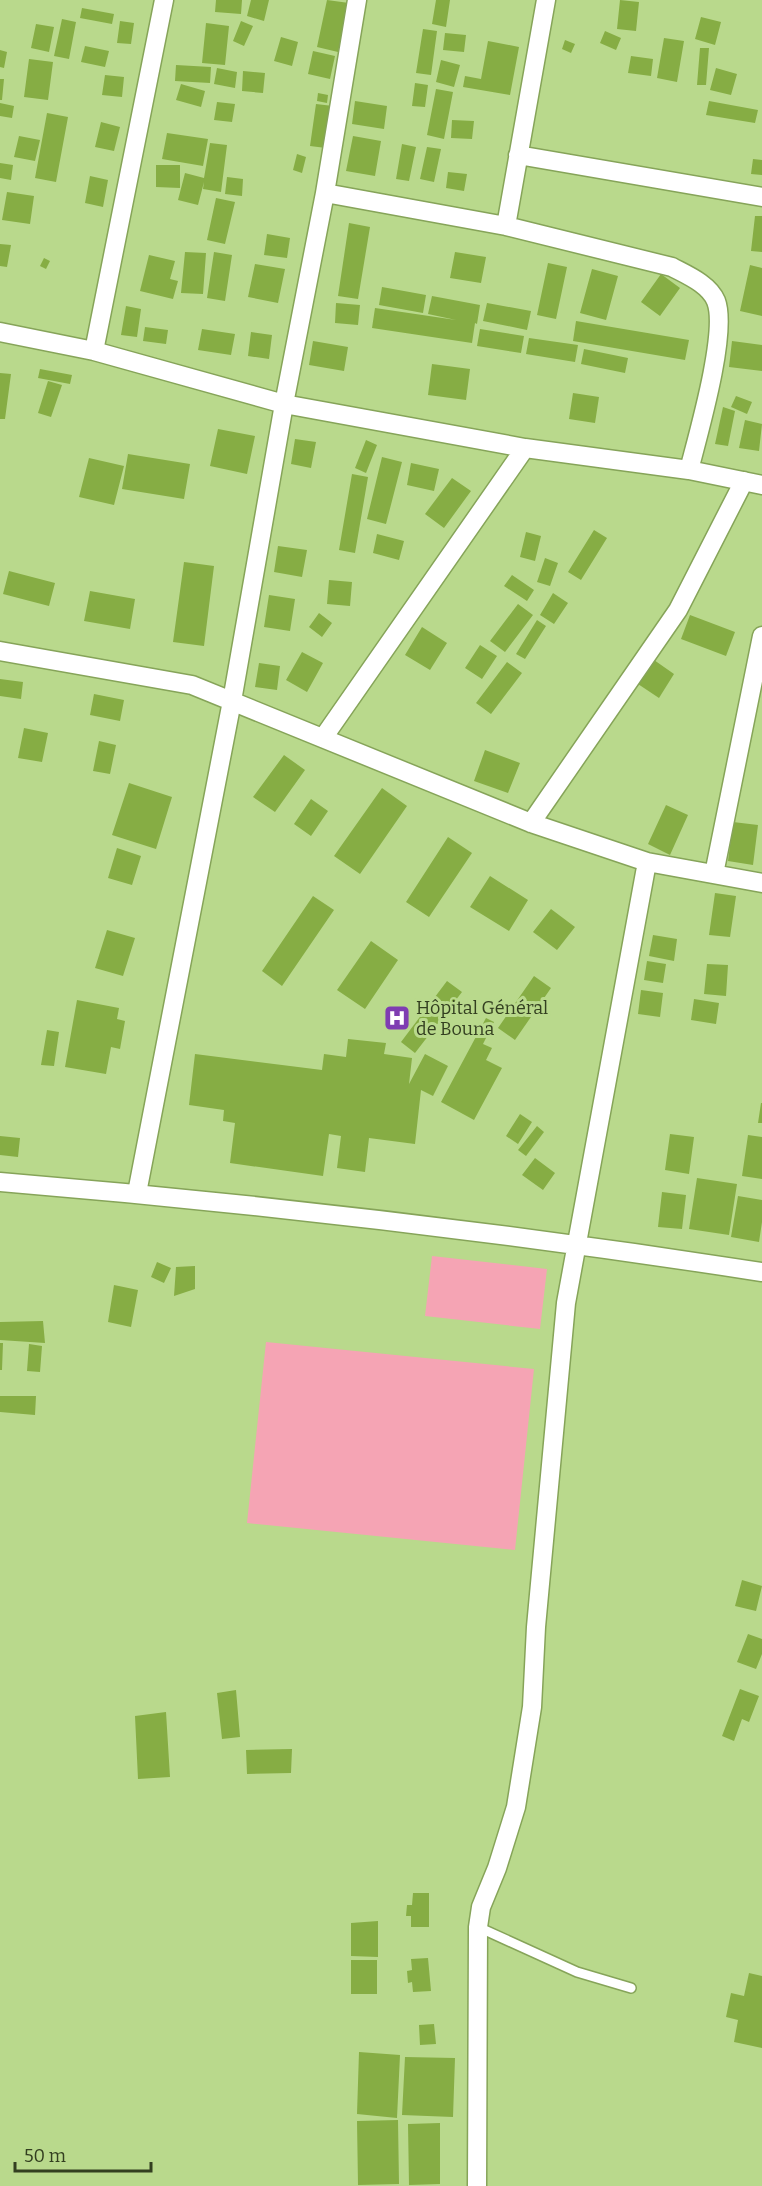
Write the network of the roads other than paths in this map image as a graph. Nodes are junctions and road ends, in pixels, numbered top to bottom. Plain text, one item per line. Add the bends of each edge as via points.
1 (164, 0) edge
2 (357, 0) edge
3 (546, 0) edge
4 (518, 155) junction
5 (325, 193) junction
6 (762, 197) edge
7 (506, 226) junction
8 (0, 332) edge
9 (94, 351) junction
10 (284, 404) junction
11 (525, 448) junction
12 (689, 470) junction
13 (753, 483) edge
14 (762, 636) edge
15 (0, 651) edge
16 (232, 701) junction
17 (323, 738) junction
18 (531, 823) junction
19 (647, 862) junction
20 (714, 874) junction
21 (762, 883) edge
22 (0, 1182) edge
23 (137, 1193) junction
24 (577, 1244) junction
25 (762, 1272) edge
26 (478, 1927) junction
27 (631, 1988) dead end
28 (477, 2186) edge

1 - 9 street
2 - 5 street
3 - 4 street
4 - 6 street
4 - 7 street
5 - 7 street
5 - 10 street
7 - 12 street via 672,267 697,280 711,293 718,321 716,341
8 - 9 street
9 - 10 street
10 - 11 street
10 - 16 street
11 - 12 street
11 - 17 street
12 - 13 street
13 - 18 street via 678,610
14 - 20 street
15 - 16 street via 192,685
16 - 17 street
16 - 23 street
17 - 18 street
18 - 19 street
19 - 20 street
19 - 24 street
20 - 21 street
22 - 23 street
23 - 24 street
24 - 25 street
24 - 26 street via 566,1303 532,1707 516,1807 481,1906
26 - 27 lane via 577,1972
26 - 28 street

